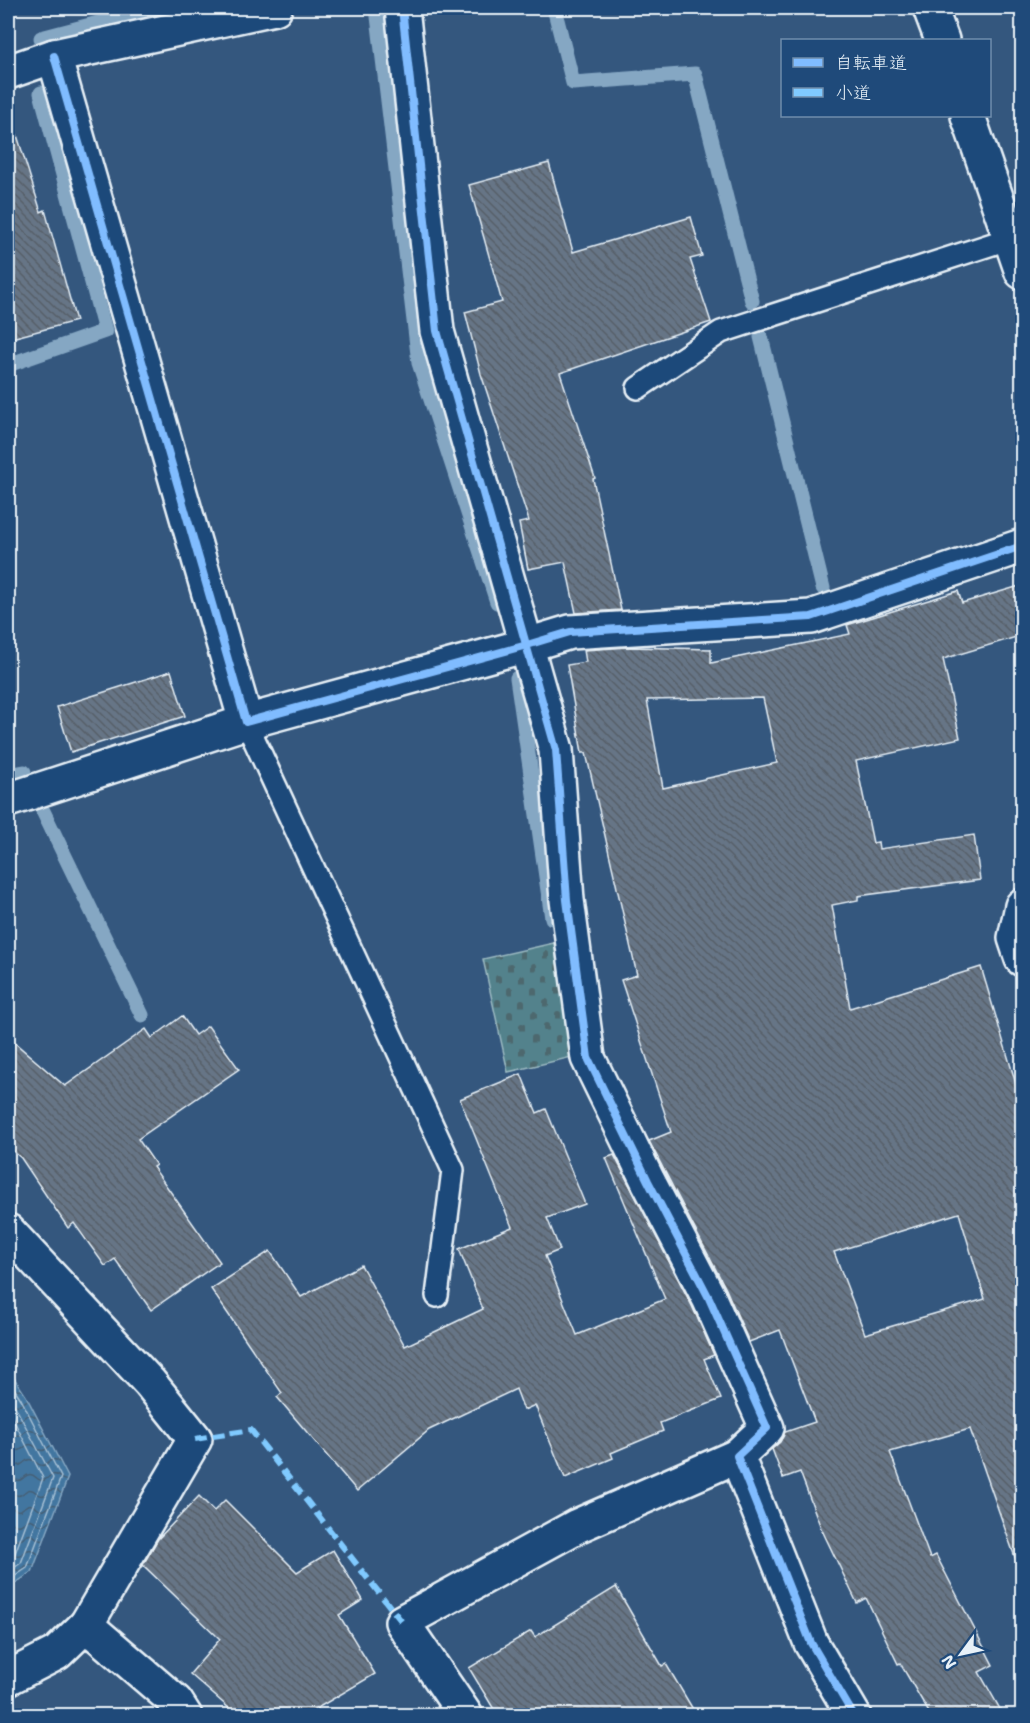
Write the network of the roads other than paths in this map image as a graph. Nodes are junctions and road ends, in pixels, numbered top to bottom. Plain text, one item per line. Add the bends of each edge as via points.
1 (275, 8) edge
2 (402, 8) edge
3 (930, 8) edge
4 (942, 39) edge
5 (54, 56) junction
6 (8, 72) edge
7 (968, 117) edge
8 (1011, 238) junction
9 (1023, 272) edge
10 (638, 388) dead end
11 (1023, 546) edge
12 (527, 645) junction
13 (246, 722) junction
14 (8, 800) edge
15 (1023, 906) edge
16 (1023, 959) edge
17 (8, 1231) edge
18 (437, 1296) dead end
19 (737, 1456) junction
20 (86, 1625) junction
21 (8, 1678) edge
22 (185, 1716) edge
23 (466, 1716) edge
24 (854, 1716) edge

1 - 5 street
2 - 12 street via 437,331
3 - 4 street
5 - 6 street
5 - 13 street
7 - 8 street
8 - 9 street
8 - 10 lane via 721,332
11 - 12 street via 811,617 570,632
12 - 13 street
12 - 19 street via 556,750 567,900 588,1058 709,1298 767,1428
13 - 14 street
13 - 18 lane via 453,1170
15 - 16 street via 1016,938
17 - 20 street via 150,1383 195,1438
19 - 23 street via 577,1526 402,1622
19 - 24 street via 812,1643
20 - 21 street via 57,1653
20 - 22 street via 176,1702

